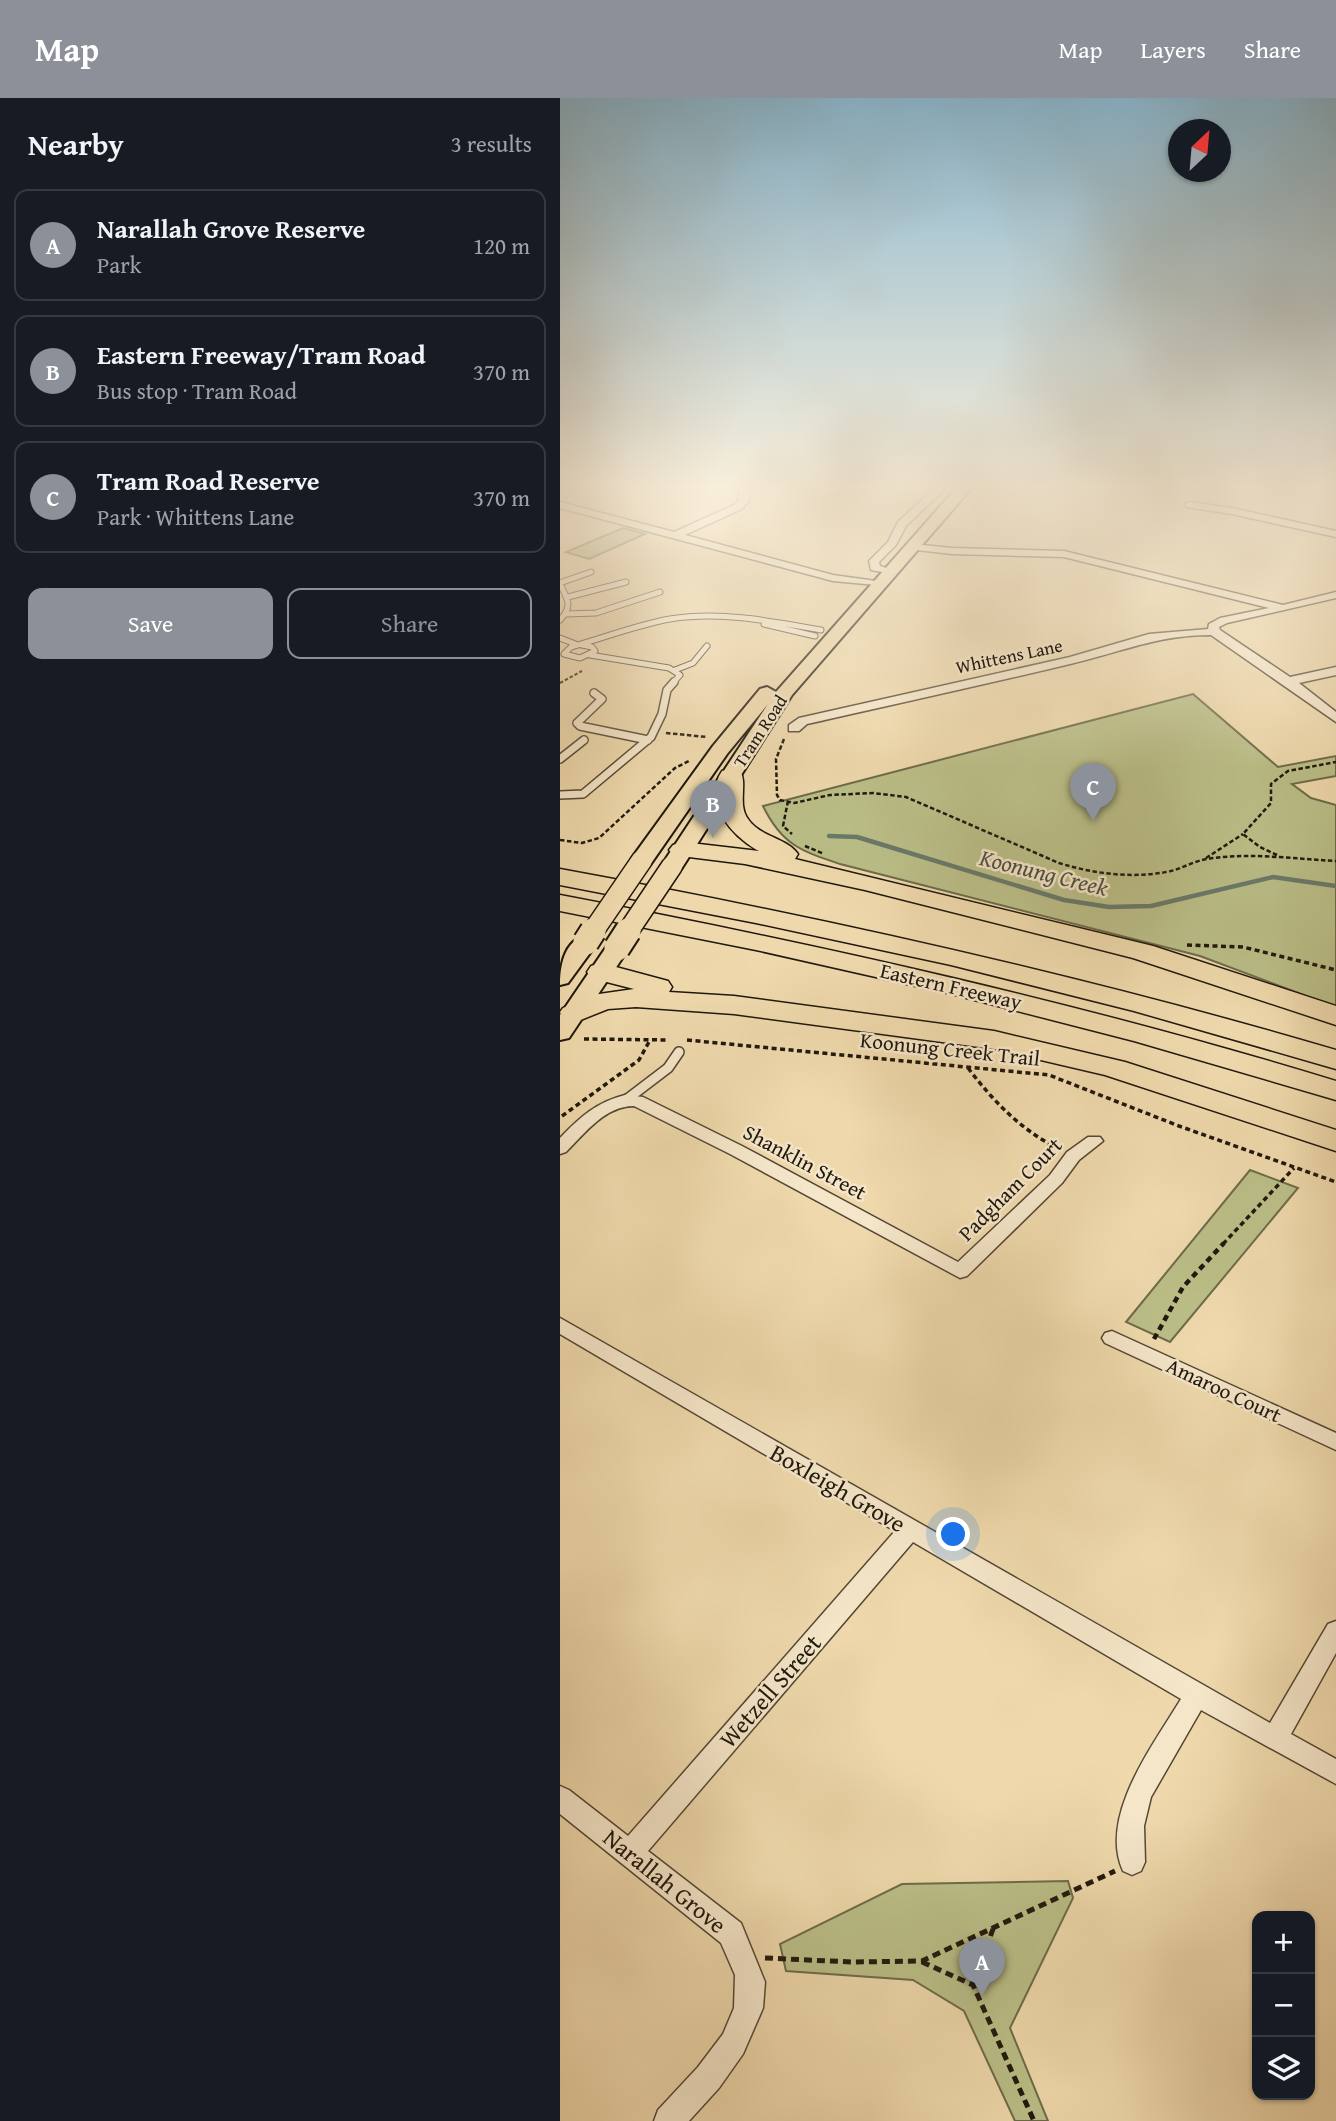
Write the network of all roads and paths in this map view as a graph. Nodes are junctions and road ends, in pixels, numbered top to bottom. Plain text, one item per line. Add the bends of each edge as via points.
1 (837, 578) edge
2 (876, 578) edge
3 (881, 578) edge
4 (1166, 578) edge
5 (626, 582) dead end
6 (877, 582) junction
7 (560, 583) edge
8 (660, 592) dead end
9 (565, 594) edge
10 (1336, 594) edge
11 (1282, 608) junction
12 (566, 614) junction
13 (560, 620) edge
14 (629, 630) junction
15 (1214, 632) junction
16 (823, 634) junction
17 (560, 638) edge
18 (560, 644) edge
19 (581, 645) junction
20 (707, 646) dead end
21 (564, 651) edge
22 (592, 653) junction
23 (578, 658) junction
24 (560, 660) edge
25 (675, 670) junction
26 (1336, 671) edge
27 (572, 677) dead end
28 (1289, 681) junction
29 (560, 683) edge
30 (594, 692) dead end
31 (1336, 718) edge
32 (799, 721) dead end
33 (759, 733) junction
34 (584, 740) dead end
35 (648, 740) junction
36 (699, 757) dead end
37 (560, 760) edge
38 (1336, 762) edge
39 (731, 776) junction
40 (560, 795) edge
41 (788, 801) junction
42 (1243, 834) junction
43 (560, 840) edge
44 (1278, 856) junction
45 (677, 858) junction
46 (834, 858) dead end
47 (1205, 859) junction
48 (642, 860) junction
49 (1336, 861) edge
50 (560, 877) edge
51 (866, 882) junction
52 (560, 903) edge
53 (586, 942) junction
54 (1176, 944) dead end
55 (1336, 970) edge
56 (601, 972) junction
57 (560, 978) edge
58 (734, 1005) junction
59 (1336, 1016) edge
60 (572, 1029) edge
61 (650, 1040) junction
62 (673, 1040) dead end
63 (684, 1040) dead end
64 (679, 1052) dead end
65 (1336, 1060) edge
66 (968, 1068) junction
67 (1336, 1091) edge
68 (626, 1100) junction
69 (562, 1116) dead end
70 (578, 1129) junction
71 (560, 1139) edge
72 (1336, 1140) edge
73 (1094, 1141) dead end
74 (560, 1148) edge
75 (1073, 1156) junction
76 (1294, 1168) junction
77 (1336, 1182) edge
78 (960, 1271) joint
79 (560, 1325) edge
80 (1112, 1338) dead end
81 (1146, 1354) junction
82 (1336, 1442) edge
83 (910, 1530) junction
84 (1336, 1631) edge
85 (1196, 1695) junction
86 (1275, 1738) junction
87 (1336, 1772) edge
88 (560, 1798) edge
89 (631, 1852) junction
90 (1132, 1862) joint
91 (993, 1929) junction
92 (742, 1957) junction
93 (922, 1961) junction
94 (972, 1985) junction
95 (669, 2121) edge
96 (1034, 2121) edge

1 - 6 street
2 - 6 street
3 - 6 main road, Tram Road
4 - 11 street
5 - 9 lane
6 - 16 main road, Tram Road
7 - 9 lane
8 - 12 lane via 603,611
9 - 12 lane via 570,603
10 - 11 street, Whittens Lane
11 - 15 street, Whittens Lane via 1224,620 1213,626
12 - 13 lane
14 - 16 lane via 669,619 725,616
14 - 19 lane
14 - 22 lane
15 - 28 street
15 - 32 street, Whittens Lane via 1149,637 1073,660
16 - 33 main road, Tram Road
16 - 48 main road, Tram Road via 720,750
17 - 19 lane
18 - 21 lane
19 - 21 lane
19 - 22 lane via 592,647
20 - 25 lane via 693,663
21 - 23 lane
22 - 23 lane
22 - 25 lane
23 - 24 lane
25 - 35 lane via 680,675 667,690
26 - 28 street
27 - 29 path
28 - 31 street
30 - 35 lane via 602,699 580,719 580,726
33 - 39 main road, Tram Road
33 - 41 path via 785,735 776,759 778,795
34 - 37 lane
35 - 40 lane via 583,794
36 - 43 path via 675,768 599,838 582,843
38 - 42 path via 1278,777 1271,784 1270,803
39 - 45 main road, Tram Road
39 - 51 highway via 732,815 747,834 806,863
41 - 46 path via 783,826 806,847
41 - 47 path via 841,794 906,797 1084,871 1148,875
42 - 44 path
42 - 47 path
44 - 47 path
44 - 49 path
45 - 48 main road
45 - 51 highway via 746,856
45 - 56 main road, Tram Road, bridge
48 - 53 main road, Tram Road, bridge
50 - 65 highway, Eastern Freeway via 1039,976
51 - 59 highway via 1143,952
52 - 67 highway, Eastern Freeway via 924,978 1251,1064
53 - 56 main road via 584,956
53 - 57 main road
54 - 55 path via 1244,947
56 - 58 highway
56 - 60 main road, Tram Road
58 - 60 highway via 602,1001
58 - 72 highway via 915,1028 1055,1053
60 - 61 path
61 - 62 path
61 - 69 path via 639,1060
63 - 66 path, Koonung Creek Trail
64 - 68 lane via 668,1068
66 - 75 path via 997,1106 1038,1140
66 - 76 path, Koonung Creek Trail via 1049,1075
68 - 70 street
68 - 78 street, Shanklin Street via 660,1111
70 - 71 street
70 - 74 street
73 - 75 street, Padgham Court
75 - 78 street, Padgham Court via 1056,1179
76 - 77 path, Koonung Creek Trail
76 - 81 path via 1183,1287
79 - 83 street, Boxleigh Grove
80 - 81 street, Amaroo Court
81 - 82 street, Amaroo Court
83 - 85 street, Boxleigh Grove
83 - 89 street, Wetzell Street
84 - 86 street
85 - 86 street, Boxleigh Grove
85 - 90 street via 1139,1794 1131,1826
86 - 87 street, Boxleigh Grove
88 - 89 street, Narallah Grove
89 - 92 street, Narallah Grove via 731,1933
90 - 91 path
91 - 93 path
91 - 94 path
92 - 93 path
92 - 95 street, Narallah Grove via 752,1989 742,2025 723,2061
93 - 94 path
94 - 96 path

